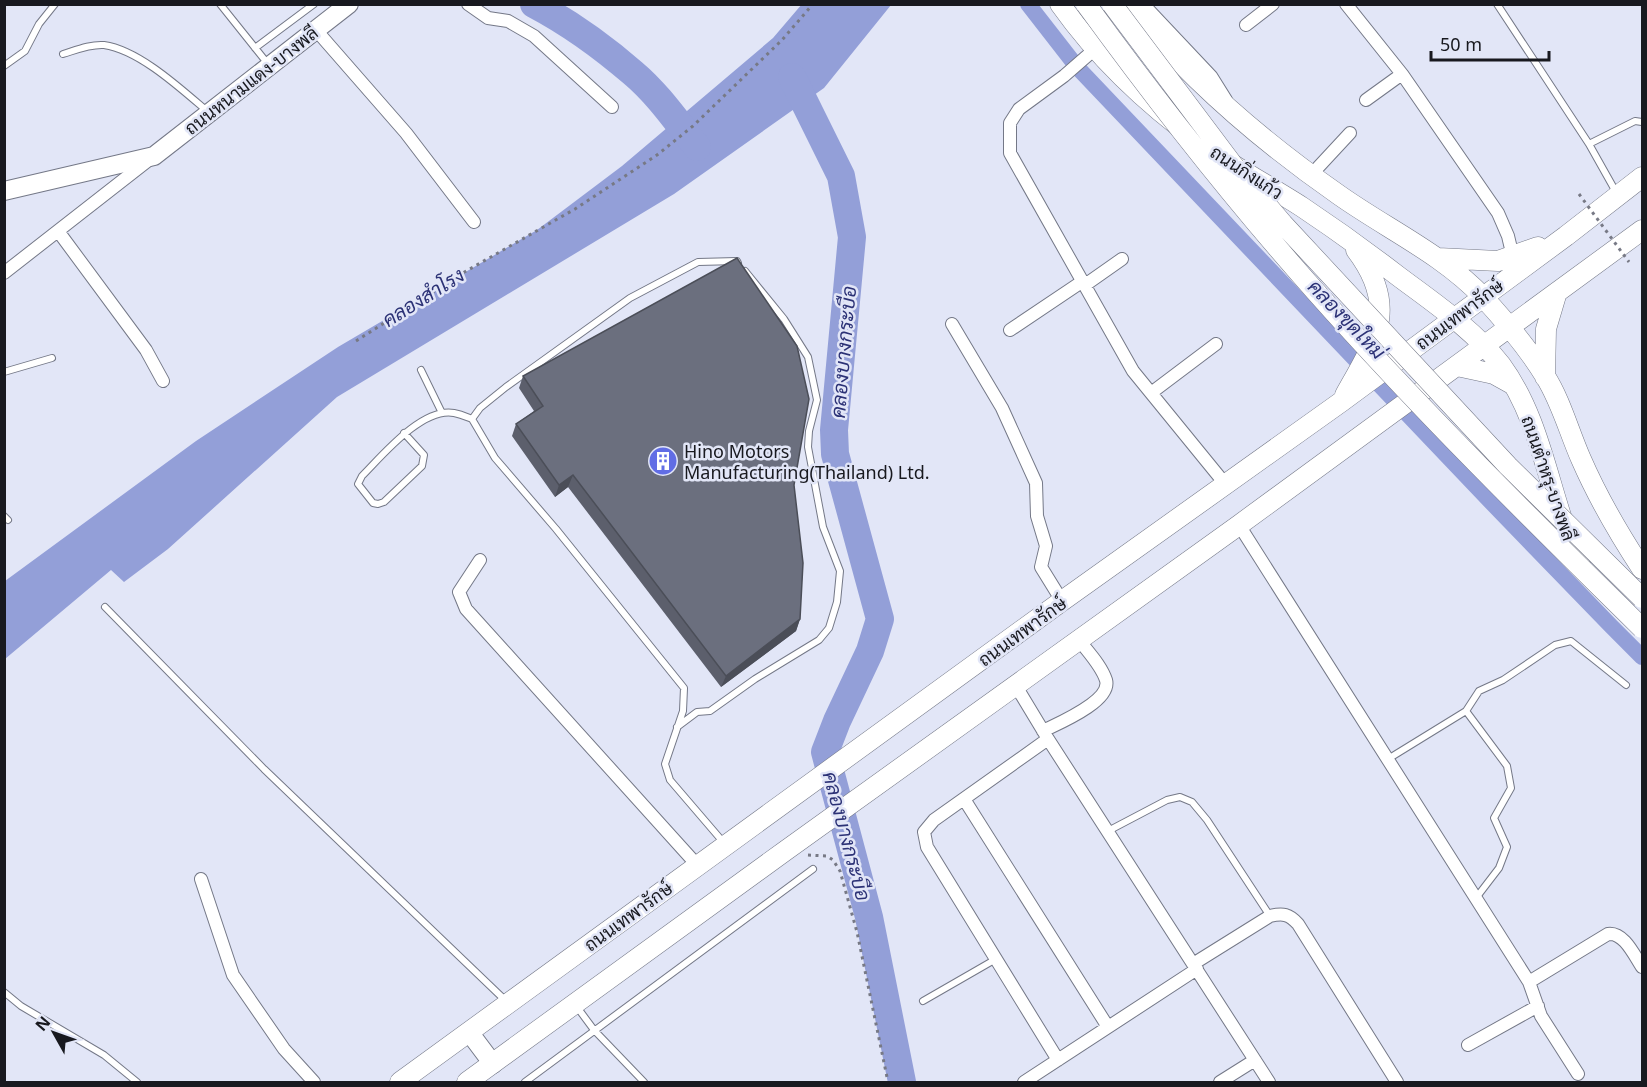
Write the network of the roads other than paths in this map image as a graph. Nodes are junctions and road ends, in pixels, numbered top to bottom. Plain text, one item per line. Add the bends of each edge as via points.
1 (55, 4) edge
2 (220, 4) edge
3 (314, 4) edge
4 (349, 4) edge
5 (468, 4) edge
6 (1060, 4) edge
7 (1086, 4) edge
8 (1112, 4) edge
9 (1274, 4) edge
10 (1346, 4) edge
11 (1497, 4) edge
12 (1135, 7) edge
13 (1246, 25) dead end
14 (316, 30) junction
15 (255, 48) junction
16 (1089, 52) junction
17 (63, 54) dead end
18 (4, 66) edge
19 (270, 66) junction
20 (1402, 74) junction
21 (1366, 100) dead end
22 (612, 107) dead end
23 (210, 113) junction
24 (1642, 122) edge
25 (1350, 133) dead end
26 (1589, 144) junction
27 (154, 156) junction
28 (1311, 176) junction
29 (1642, 177) edge
30 (4, 190) edge
31 (1618, 195) junction
32 (474, 222) dead end
33 (1642, 230) edge
34 (58, 231) junction
35 (1345, 236) junction
36 (1566, 236) junction
37 (1513, 257) junction
38 (1438, 258) junction
39 (1122, 259) dead end
40 (4, 273) edge
41 (1084, 283) junction
42 (1557, 292) junction
43 (1482, 296) junction
44 (1454, 318) junction
45 (952, 324) dead end
46 (1508, 328) junction
47 (1010, 330) dead end
48 (1216, 345) dead end
49 (1485, 345) junction
50 (52, 358) dead end
51 (1457, 366) junction
52 (421, 370) dead end
53 (4, 372) edge
54 (1545, 377) junction
55 (163, 381) dead end
56 (1512, 384) junction
57 (1150, 393) junction
58 (1341, 402) junction
59 (442, 412) junction
60 (472, 419) junction
61 (404, 433) junction
62 (1226, 485) junction
63 (1239, 525) junction
64 (1639, 556) edge
65 (480, 560) dead end
66 (1642, 598) edge
67 (1062, 602) junction
68 (105, 607) dead end
69 (1642, 628) edge
70 (1079, 640) junction
71 (1642, 640) edge
72 (1626, 685) dead end
73 (1016, 686) junction
74 (1466, 711) junction
75 (677, 727) junction
76 (1045, 735) junction
77 (1388, 760) junction
78 (964, 799) junction
79 (1108, 832) junction
80 (726, 845) junction
81 (698, 866) junction
82 (813, 869) dead end
83 (201, 879) dead end
84 (1476, 898) junction
85 (1270, 916) junction
86 (996, 959) junction
87 (1195, 967) junction
88 (1642, 967) edge
89 (1529, 982) junction
90 (4, 992) edge
91 (922, 1001) dead end
92 (507, 1003) junction
93 (575, 1004) junction
94 (1538, 1006) junction
95 (1108, 1028) junction
96 (594, 1030) junction
97 (469, 1032) junction
98 (1468, 1045) dead end
99 (1058, 1060) junction
100 (1255, 1060) junction
101 (493, 1064) junction
102 (1578, 1074) dead end
103 (137, 1083) edge
104 (314, 1083) edge
105 (400, 1083) edge
106 (467, 1083) edge
107 (525, 1083) edge
108 (644, 1083) edge
109 (1024, 1083) edge
110 (1220, 1083) edge
111 (1269, 1083) edge
112 (1397, 1083) edge

1 - 18 lane via 25,51
2 - 15 lane
3 - 15 lane
4 - 14 main road, ถนนหนามแดง-บางพลี
5 - 22 street via 488,18 508,21 534,36
6 - 16 main road, ถนนกิ่งแก้ว
7 - 69 main road, bridge via 1230,190 1315,291 1440,427
8 - 66 main road, bridge via 1233,165 1290,232 1508,466
9 - 13 street
10 - 20 street
11 - 26 lane
12 - 28 main road, ถนนกิ่งแก้ว via 1179,64 1229,111
14 - 19 main road, ถนนหนามแดง-บางพลี
14 - 32 street via 406,133
15 - 19 lane
16 - 35 main road, ถนนกิ่งแก้ว via 1203,144
16 - 41 street via 1019,109 1010,123 1010,153
17 - 23 lane via 88,46 119,49 136,56
19 - 23 main road, ถนนหนามแดง-บางพลี
20 - 21 street
20 - 37 street via 1498,213
23 - 27 main road, ถนนหนามแดง-บางพลี
24 - 26 lane via 1635,121
25 - 28 street
26 - 31 lane
27 - 30 main road, ถนนหนามแดง-บางพลี
27 - 34 street, ถนนหนามแดง-บางพลี
28 - 38 main road, ถนนกิ่งแก้ว
29 - 31 main road, ถนนเทพารักษ์
31 - 36 main road, ถนนเทพารักษ์
33 - 42 main road
34 - 40 street, ถนนหนามแดง-บางพลี
34 - 55 street via 146,350
35 - 44 main road, ถนนกิ่งแก้ว
35 - 58 main road via 1369,270 1378,294 1380,321 1373,345
36 - 37 main road
36 - 43 main road, ถนนเทพารักษ์
37 - 38 main road via 1498,261
38 - 43 main road, ถนนกิ่งแก้ว
39 - 41 street
41 - 47 street
41 - 57 street via 1133,371
42 - 46 main road
42 - 54 main road via 1546,329
43 - 44 main road, ถนนเทพารักษ์
43 - 46 main road, ถนนตำหรุ-บางพลี
44 - 49 main road, ถนนตำหรุ-บางพลี
44 - 58 main road, ถนนเทพารักษ์, bridge
45 - 67 street via 1002,408 1036,483 1037,516 1046,546 1041,567
46 - 49 main road
46 - 54 main road, ถนนตำหรุ-บางพลี
48 - 57 street
49 - 51 main road
49 - 56 main road, ถนนตำหรุ-บางพลี
50 - 53 lane
51 - 56 main road via 1494,374
51 - 63 main road, bridge
52 - 59 lane
54 - 64 main road, ถนนตำหรุ-บางพลี via 1614,526
56 - 71 main road, ถนนตำหรุ-บางพลี, bridge via 1528,414 1564,527 1582,569 1605,602
57 - 62 street
58 - 62 main road, ถนนเทพารักษ์
59 - 60 lane
59 - 61 lane
60 - 75 lane via 495,458 684,688 683,711
60 - 75 lane via 489,401 630,298 698,262 737,261 784,319 808,357 817,400 808,447 823,527 840,570 837,602 829,628 819,640 710,711 697,712
61 - 61 lane via 424,454 422,466 384,502 373,503 358,484
62 - 67 main road, ถนนเทพารักษ์
63 - 70 main road
63 - 77 street
65 - 81 street via 459,592 466,609
67 - 80 main road, ถนนเทพารักษ์
68 - 92 lane via 264,769
70 - 73 main road
70 - 76 street via 1102,672 1106,689 1093,704
72 - 74 lane via 1571,641 1555,645 1503,680 1479,691
73 - 76 street
73 - 93 main road
74 - 77 lane
74 - 84 lane via 1507,766 1511,788 1494,818 1507,847 1499,868
75 - 80 lane via 665,764 670,780
76 - 78 street
76 - 79 street
77 - 84 street
78 - 86 street via 924,832 927,847
78 - 95 street
79 - 85 lane via 1167,800 1180,797 1192,802
79 - 87 street
80 - 81 main road, ถนนเทพารักษ์
81 - 92 main road, ถนนเทพารักษ์
82 - 96 lane
83 - 104 street via 233,975 284,1049
84 - 89 street
85 - 87 street
85 - 112 street via 1281,913 1298,924
86 - 91 lane
86 - 99 street
87 - 95 street
87 - 100 street
88 - 89 street via 1614,933
89 - 94 street
90 - 103 lane via 104,1055
92 - 97 main road, ถนนเทพารักษ์
93 - 96 lane
93 - 101 main road
94 - 98 street
94 - 102 street via 1540,1016
95 - 99 street
96 - 107 lane
96 - 108 lane
97 - 101 main road
97 - 105 main road, ถนนเทพารักษ์
99 - 109 street
100 - 110 street
100 - 111 street
101 - 106 main road

